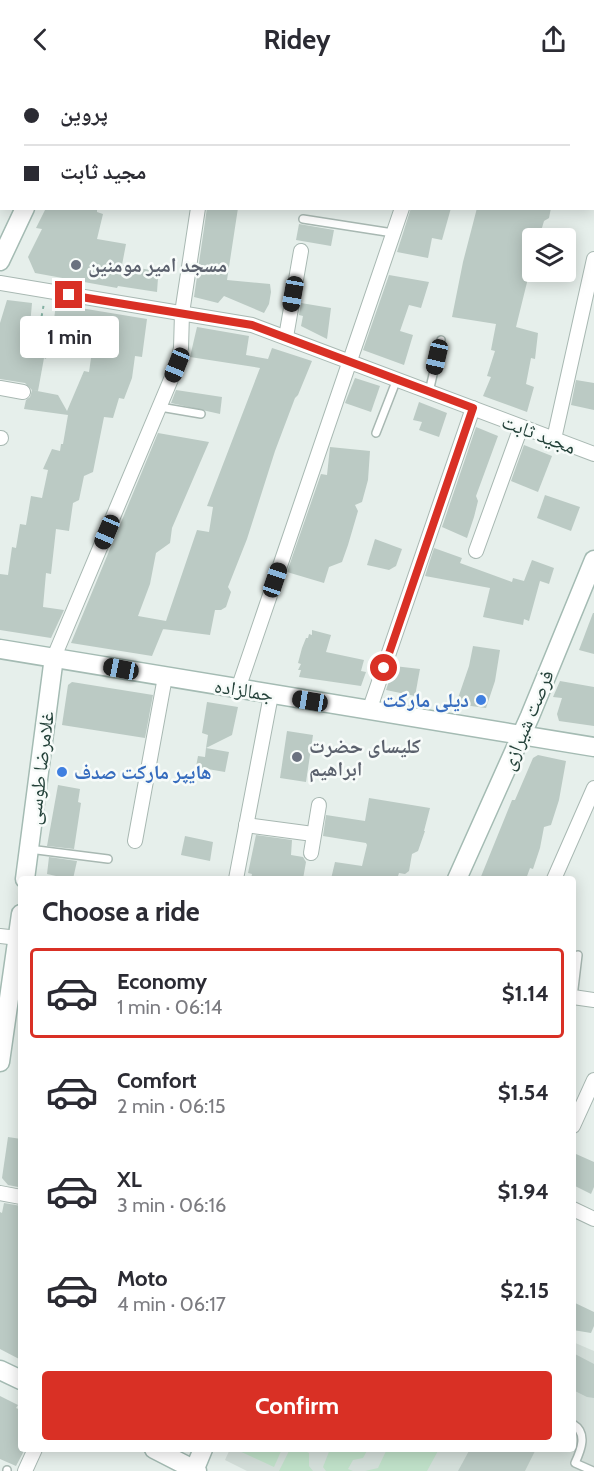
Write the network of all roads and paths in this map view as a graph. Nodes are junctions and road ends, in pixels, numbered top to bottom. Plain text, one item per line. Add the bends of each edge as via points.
1 (24, 210) edge
2 (198, 210) edge
3 (401, 210) edge
4 (303, 219) dead end
5 (393, 233) junction
6 (301, 251) dead end
7 (594, 259) edge
8 (0, 261) edge
9 (0, 283) edge
10 (46, 292) junction
11 (182, 313) junction
12 (39, 331) dead end
13 (286, 337) junction
14 (441, 340) dead end
15 (350, 361) junction
16 (397, 379) junction
17 (0, 388) edge
18 (22, 392) dead end
19 (429, 392) junction
20 (160, 407) junction
21 (473, 408) junction
22 (201, 414) dead end
23 (521, 427) junction
24 (376, 434) dead end
25 (554, 439) junction
26 (594, 454) edge
27 (476, 551) dead end
28 (594, 560) edge
29 (0, 649) edge
30 (54, 657) junction
31 (165, 677) junction
32 (238, 690) junction
33 (271, 695) junction
34 (369, 711) junction
35 (520, 736) junction
36 (594, 747) edge
37 (594, 788) edge
38 (319, 805) dead end
39 (246, 825) junction
40 (314, 834) junction
41 (135, 841) dead end
42 (29, 849) junction
43 (311, 853) dead end
44 (108, 860) dead end
45 (26, 876) edge
46 (237, 876) edge
47 (458, 876) edge
48 (555, 876) edge
49 (16, 929) edge
50 (578, 955) dead end
51 (576, 972) edge
52 (576, 997) edge
53 (594, 1000) edge
54 (0, 1062) edge
55 (594, 1080) edge
56 (576, 1119) edge
57 (0, 1194) edge
58 (18, 1197) edge
59 (576, 1211) edge
60 (594, 1220) edge
61 (0, 1370) edge
62 (18, 1379) edge
63 (576, 1426) edge
64 (34, 1452) edge
65 (160, 1452) edge
66 (202, 1452) edge
67 (25, 1471) edge
68 (195, 1471) edge
69 (593, 1471) edge

1 - 8 main road
2 - 11 street
3 - 5 street
4 - 5 lane
5 - 15 street
6 - 13 street
7 - 25 street
9 - 10 street, مجید ثابت
10 - 11 street, مجید ثابت
10 - 12 path
11 - 13 street, مجید ثابت via 241,323
11 - 20 street via 180,355
13 - 15 street, مجید ثابت
14 - 19 lane
15 - 16 street, مجید ثابت
15 - 32 street
16 - 19 street, مجید ثابت
16 - 24 lane
17 - 18 street
19 - 21 street, مجید ثابت
20 - 22 lane
20 - 30 street
21 - 23 street, مجید ثابت
21 - 34 street
23 - 25 street, مجید ثابت
23 - 27 street
25 - 26 street, مجید ثابت
28 - 35 main road, فرصت شیرازی
29 - 30 main road, جمالزاده
30 - 31 main road, جمالزاده
30 - 42 main road, غلامرضا طوسی
31 - 32 main road, جمالزاده
31 - 41 street
32 - 33 main road, جمالزاده
33 - 34 main road, جمالزاده
33 - 39 street
34 - 35 main road, جمالزاده
35 - 36 main road, جمالزاده
35 - 47 main road, فرصت شیرازی
37 - 48 street
38 - 40 street
39 - 40 street
39 - 46 street
40 - 43 street
42 - 44 lane
42 - 45 main road, غلامرضا طوسی
49 - 54 main road
50 - 51 lane
52 - 53 street
55 - 56 street
57 - 58 street
59 - 60 street
61 - 62 main road
63 - 69 lane via 582,1437 582,1449 575,1463
64 - 67 street
65 - 68 main road
66 - 68 main road

